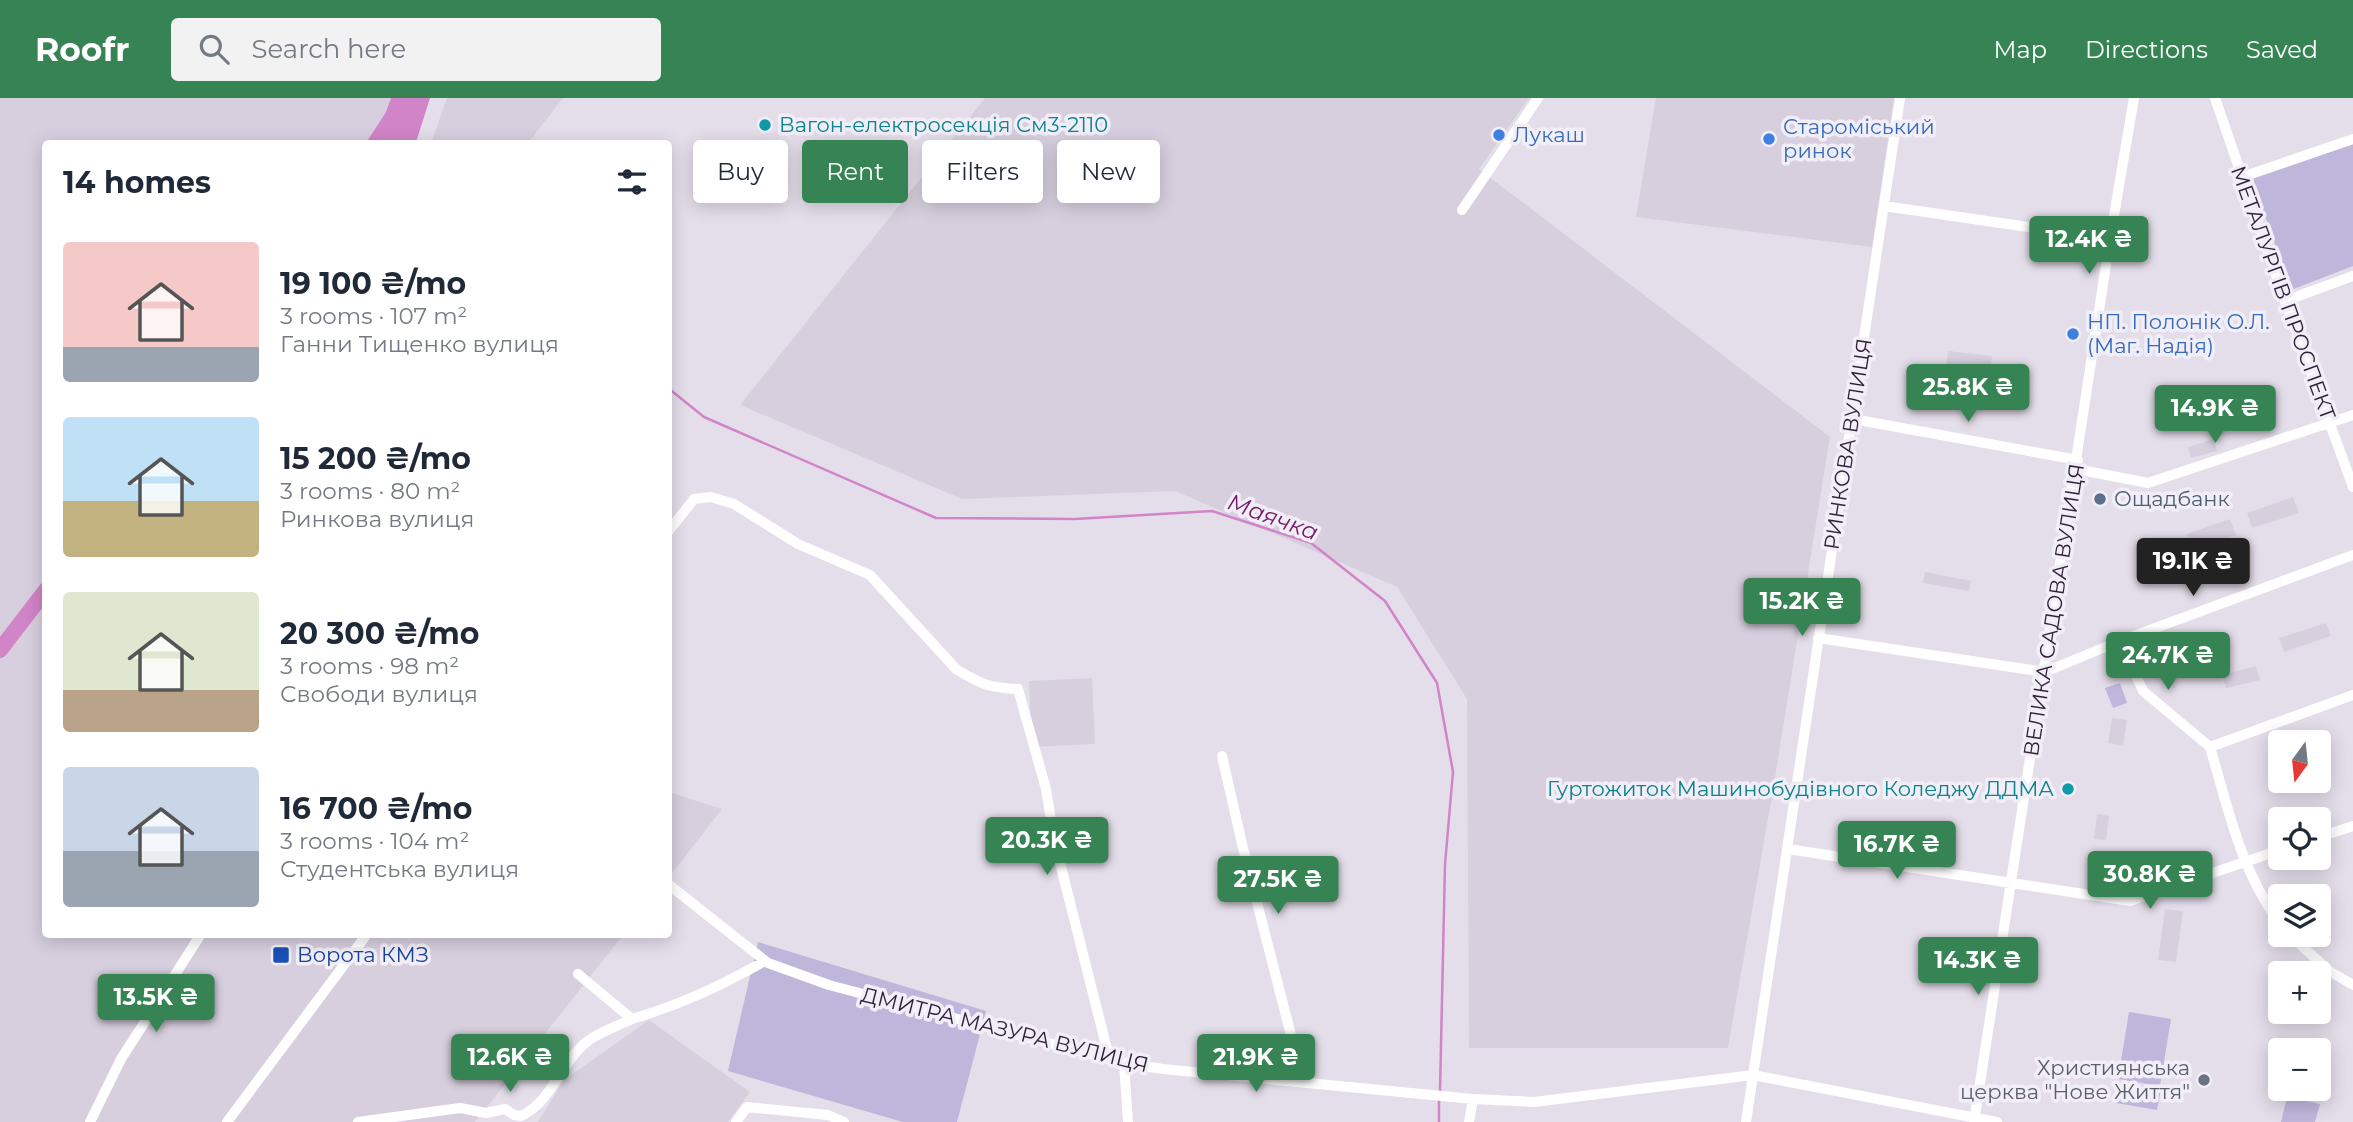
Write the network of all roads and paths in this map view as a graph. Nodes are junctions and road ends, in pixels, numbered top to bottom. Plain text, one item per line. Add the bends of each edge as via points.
1 (1538, 98) edge
2 (1900, 98) edge
3 (2134, 98) edge
4 (2215, 98) edge
5 (2353, 139) edge
6 (2242, 177) junction
7 (1884, 206) junction
8 (1462, 209) dead end
9 (2110, 239) junction
10 (2353, 276) edge
11 (2285, 301) junction
12 (2353, 415) edge
13 (1853, 419) junction
14 (2330, 424) junction
15 (2077, 465) junction
16 (2353, 487) edge
17 (672, 527) edge
18 (2353, 555) edge
19 (1818, 638) junction
20 (2120, 641) junction
21 (2045, 672) junction
22 (2353, 695) edge
23 (2210, 747) junction
24 (1222, 756) dead end
25 (2353, 826) edge
26 (2331, 833) edge
27 (1788, 849) junction
28 (2268, 854) edge
29 (2245, 862) junction
30 (2012, 882) junction
31 (672, 887) edge
32 (2268, 907) edge
33 (198, 938) edge
34 (363, 938) edge
35 (2303, 947) edge
36 (763, 962) junction
37 (578, 974) dead end
38 (2353, 985) edge
39 (632, 1019) junction
40 (1110, 1057) junction
41 (1124, 1063) junction
42 (1752, 1075) junction
43 (1303, 1082) junction
44 (1468, 1098) junction
45 (1975, 1120) edge
46 (90, 1122) edge
47 (227, 1122) edge
48 (358, 1122) edge
49 (736, 1122) edge
50 (844, 1122) edge
51 (1128, 1122) edge
52 (1469, 1122) edge
53 (1746, 1122) edge
54 (1997, 1122) edge

1 - 8 street
2 - 7 street, РИНКОВА ВУЛИЦЯ
3 - 9 street, ВЕЛИКА САДОВА ВУЛИЦЯ
4 - 6 street, МЕТАЛУРГІВ ПРОСПЕКТ
5 - 6 street
6 - 11 street, МЕТАЛУРГІВ ПРОСПЕКТ
7 - 9 street
7 - 13 street, РИНКОВА ВУЛИЦЯ
9 - 15 street, ВЕЛИКА САДОВА ВУЛИЦЯ
10 - 11 street
11 - 14 street, МЕТАЛУРГІВ ПРОСПЕКТ
12 - 14 street
13 - 15 street
13 - 19 street, РИНКОВА ВУЛИЦЯ
14 - 15 street via 2148,483
14 - 16 street, МЕТАЛУРГІВ ПРОСПЕКТ
15 - 21 street, ВЕЛИКА САДОВА ВУЛИЦЯ
17 - 40 street via 694,499 711,497 734,504 798,544 870,575 956,669 993,688 1018,689
18 - 20 street
19 - 21 street
19 - 27 street, РИНКОВА ВУЛИЦЯ
20 - 21 street
20 - 23 street via 2143,691
21 - 30 street, ВЕЛИКА САДОВА ВУЛИЦЯ
22 - 23 street
23 - 29 street
24 - 43 street
25 - 26 street
27 - 30 street
27 - 42 street, РИНКОВА ВУЛИЦЯ
28 - 29 street
29 - 30 street via 2130,901
29 - 32 street
30 - 45 street, ВЕЛИКА САДОВА ВУЛИЦЯ
31 - 36 street, ДМИТРА МАЗУРА ВУЛИЦЯ
33 - 46 street via 121,1059
34 - 47 street
35 - 38 street
36 - 39 street via 720,986
36 - 40 street, ДМИТРА МАЗУРА ВУЛИЦЯ via 829,985
37 - 39 street
39 - 48 street via 580,1048 546,1097 521,1116 505,1109 486,1113 460,1108
40 - 41 street, ДМИТРА МАЗУРА ВУЛИЦЯ
41 - 43 street, ДМИТРА МАЗУРА ВУЛИЦЯ
41 - 51 street
42 - 44 street, ДМИТРА МАЗУРА ВУЛИЦЯ via 1534,1102
42 - 45 street, ДМИТРА МАЗУРА ВУЛИЦЯ
42 - 53 street, РИНКОВА ВУЛИЦЯ
43 - 44 street, ДМИТРА МАЗУРА ВУЛИЦЯ
44 - 52 street
45 - 54 street, ДМИТРА МАЗУРА ВУЛИЦЯ
49 - 50 street via 747,1107 828,1115

